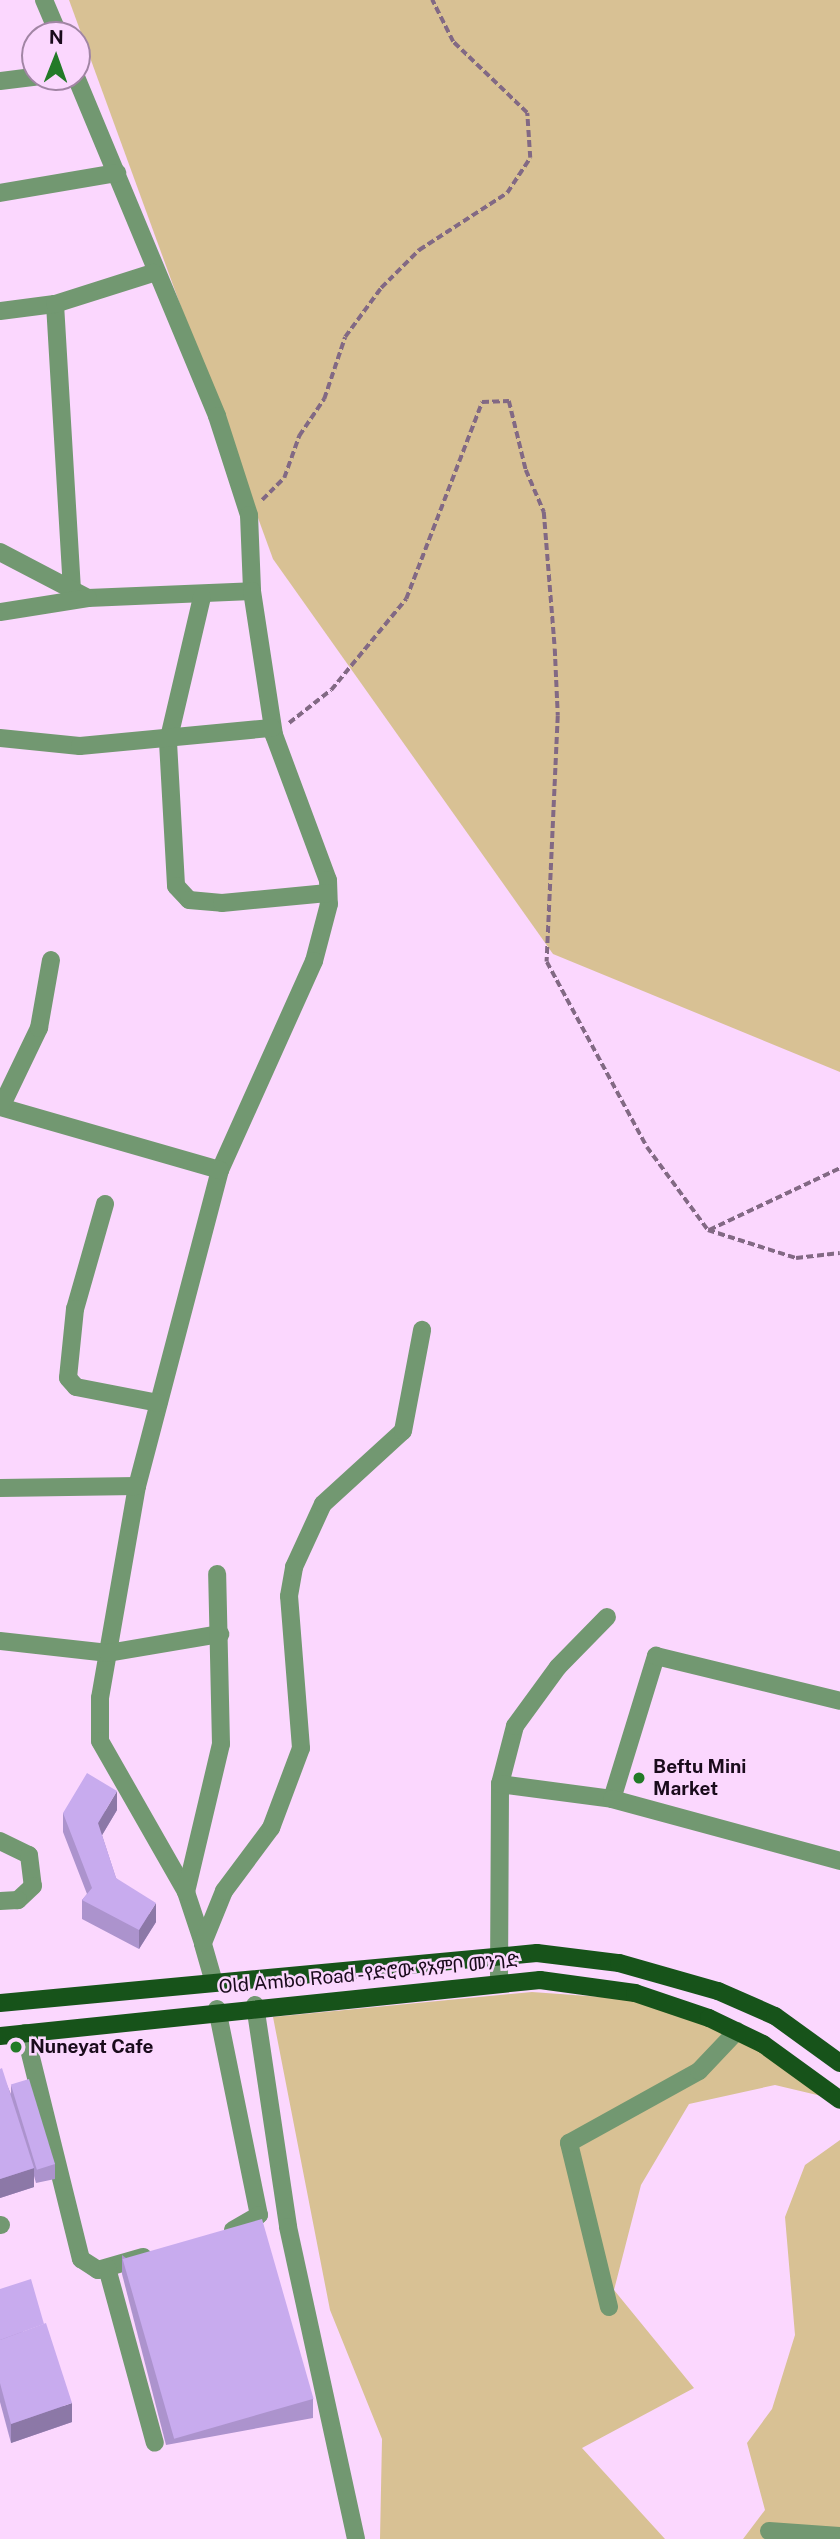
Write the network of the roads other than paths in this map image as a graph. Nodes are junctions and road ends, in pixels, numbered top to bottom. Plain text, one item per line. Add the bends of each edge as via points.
1 (44, 0) edge
2 (53, 21) edge
3 (21, 79) edge
4 (0, 81) edge
5 (82, 91) edge
6 (117, 173) junction
7 (0, 193) edge
8 (153, 273) junction
9 (55, 304) junction
10 (0, 311) edge
11 (0, 552) edge
12 (72, 587) junction
13 (252, 591) junction
14 (202, 597) junction
15 (88, 598) junction
16 (0, 612) edge
17 (273, 732) junction
18 (0, 738) edge
19 (168, 742) junction
20 (328, 893) junction
21 (51, 960) dead end
22 (0, 1107) edge
23 (220, 1170) junction
24 (105, 1204) dead end
25 (422, 1330) dead end
26 (158, 1403) junction
27 (137, 1486) junction
28 (0, 1488) edge
29 (217, 1574) dead end
30 (607, 1617) dead end
31 (220, 1634) junction
32 (0, 1642) edge
33 (108, 1653) junction
34 (840, 1701) edge
35 (500, 1784) junction
36 (612, 1799) junction
37 (0, 1841) edge
38 (840, 1861) edge
39 (186, 1892) junction
40 (0, 1901) edge
41 (203, 1943) junction
42 (499, 1952) junction
43 (212, 1979) junction
44 (499, 1980) junction
45 (0, 2003) edge
46 (255, 2005) junction
47 (216, 2009) junction
48 (737, 2031) junction
49 (25, 2033) junction
50 (0, 2036) edge
51 (840, 2063) edge
52 (840, 2100) edge
53 (208, 2238) edge
54 (158, 2253) edge
55 (107, 2268) junction
56 (610, 2307) dead end
57 (155, 2443) dead end
58 (769, 2531) dead end
59 (840, 2536) edge
60 (356, 2539) edge

1 - 2 street
3 - 4 street
5 - 6 street
6 - 7 street
6 - 8 street
8 - 9 street
8 - 13 street via 217,416 249,515
9 - 10 street
9 - 12 street
11 - 12 street
12 - 15 street
13 - 14 street
13 - 17 street
14 - 15 street
14 - 19 street
15 - 16 street
17 - 19 street
17 - 20 street via 317,844
18 - 19 street via 80,746
19 - 20 street via 176,886 189,900
20 - 23 street via 314,961
21 - 22 street via 40,1028
22 - 23 street
23 - 26 street
24 - 26 street via 75,1309 68,1378 76,1387
25 - 41 street via 403,1431 323,1504 294,1567 289,1596 301,1748 271,1828 229,1882
26 - 27 street
27 - 28 street
27 - 33 street
29 - 31 street
30 - 35 street via 558,1667 515,1726
31 - 33 street
31 - 39 street via 221,1744
32 - 33 street
33 - 39 street via 100,1741
34 - 36 street via 656,1657
35 - 36 street
35 - 42 street
36 - 38 street
37 - 40 street via 29,1855 33,1886 18,1899
39 - 41 street
41 - 43 street
42 - 43 main road, Old Ambo Road -የድሮው የአምቦ መንገድ
42 - 44 street
42 - 51 main road, Old Ambo Road -የድሮው የአምቦ መንገድ via 619,1963 718,1991 775,2016
43 - 45 main road, Old Ambo Road -የድሮው የአምቦ መንገድ
44 - 46 main road, Old Ambo Road -የድሮው የአምቦ መንገድ
44 - 48 main road, Old Ambo Road -የድሮው የአምቦ መንገድ via 635,1993
46 - 47 main road, Old Ambo Road -የድሮው የአምቦ መንገድ
46 - 60 street via 288,2227
47 - 49 main road, Old Ambo Road -የድሮው የአምቦ መንገድ
47 - 53 street via 258,2215 246,2227
48 - 52 main road, Old Ambo Road -የድሮው የአምቦ መንገድ
48 - 56 street via 699,2071 569,2143
49 - 50 main road, Old Ambo Road -የድሮው የአምቦ መንገድ
49 - 55 street via 81,2259 87,2267
54 - 55 street
55 - 57 street
58 - 59 street

